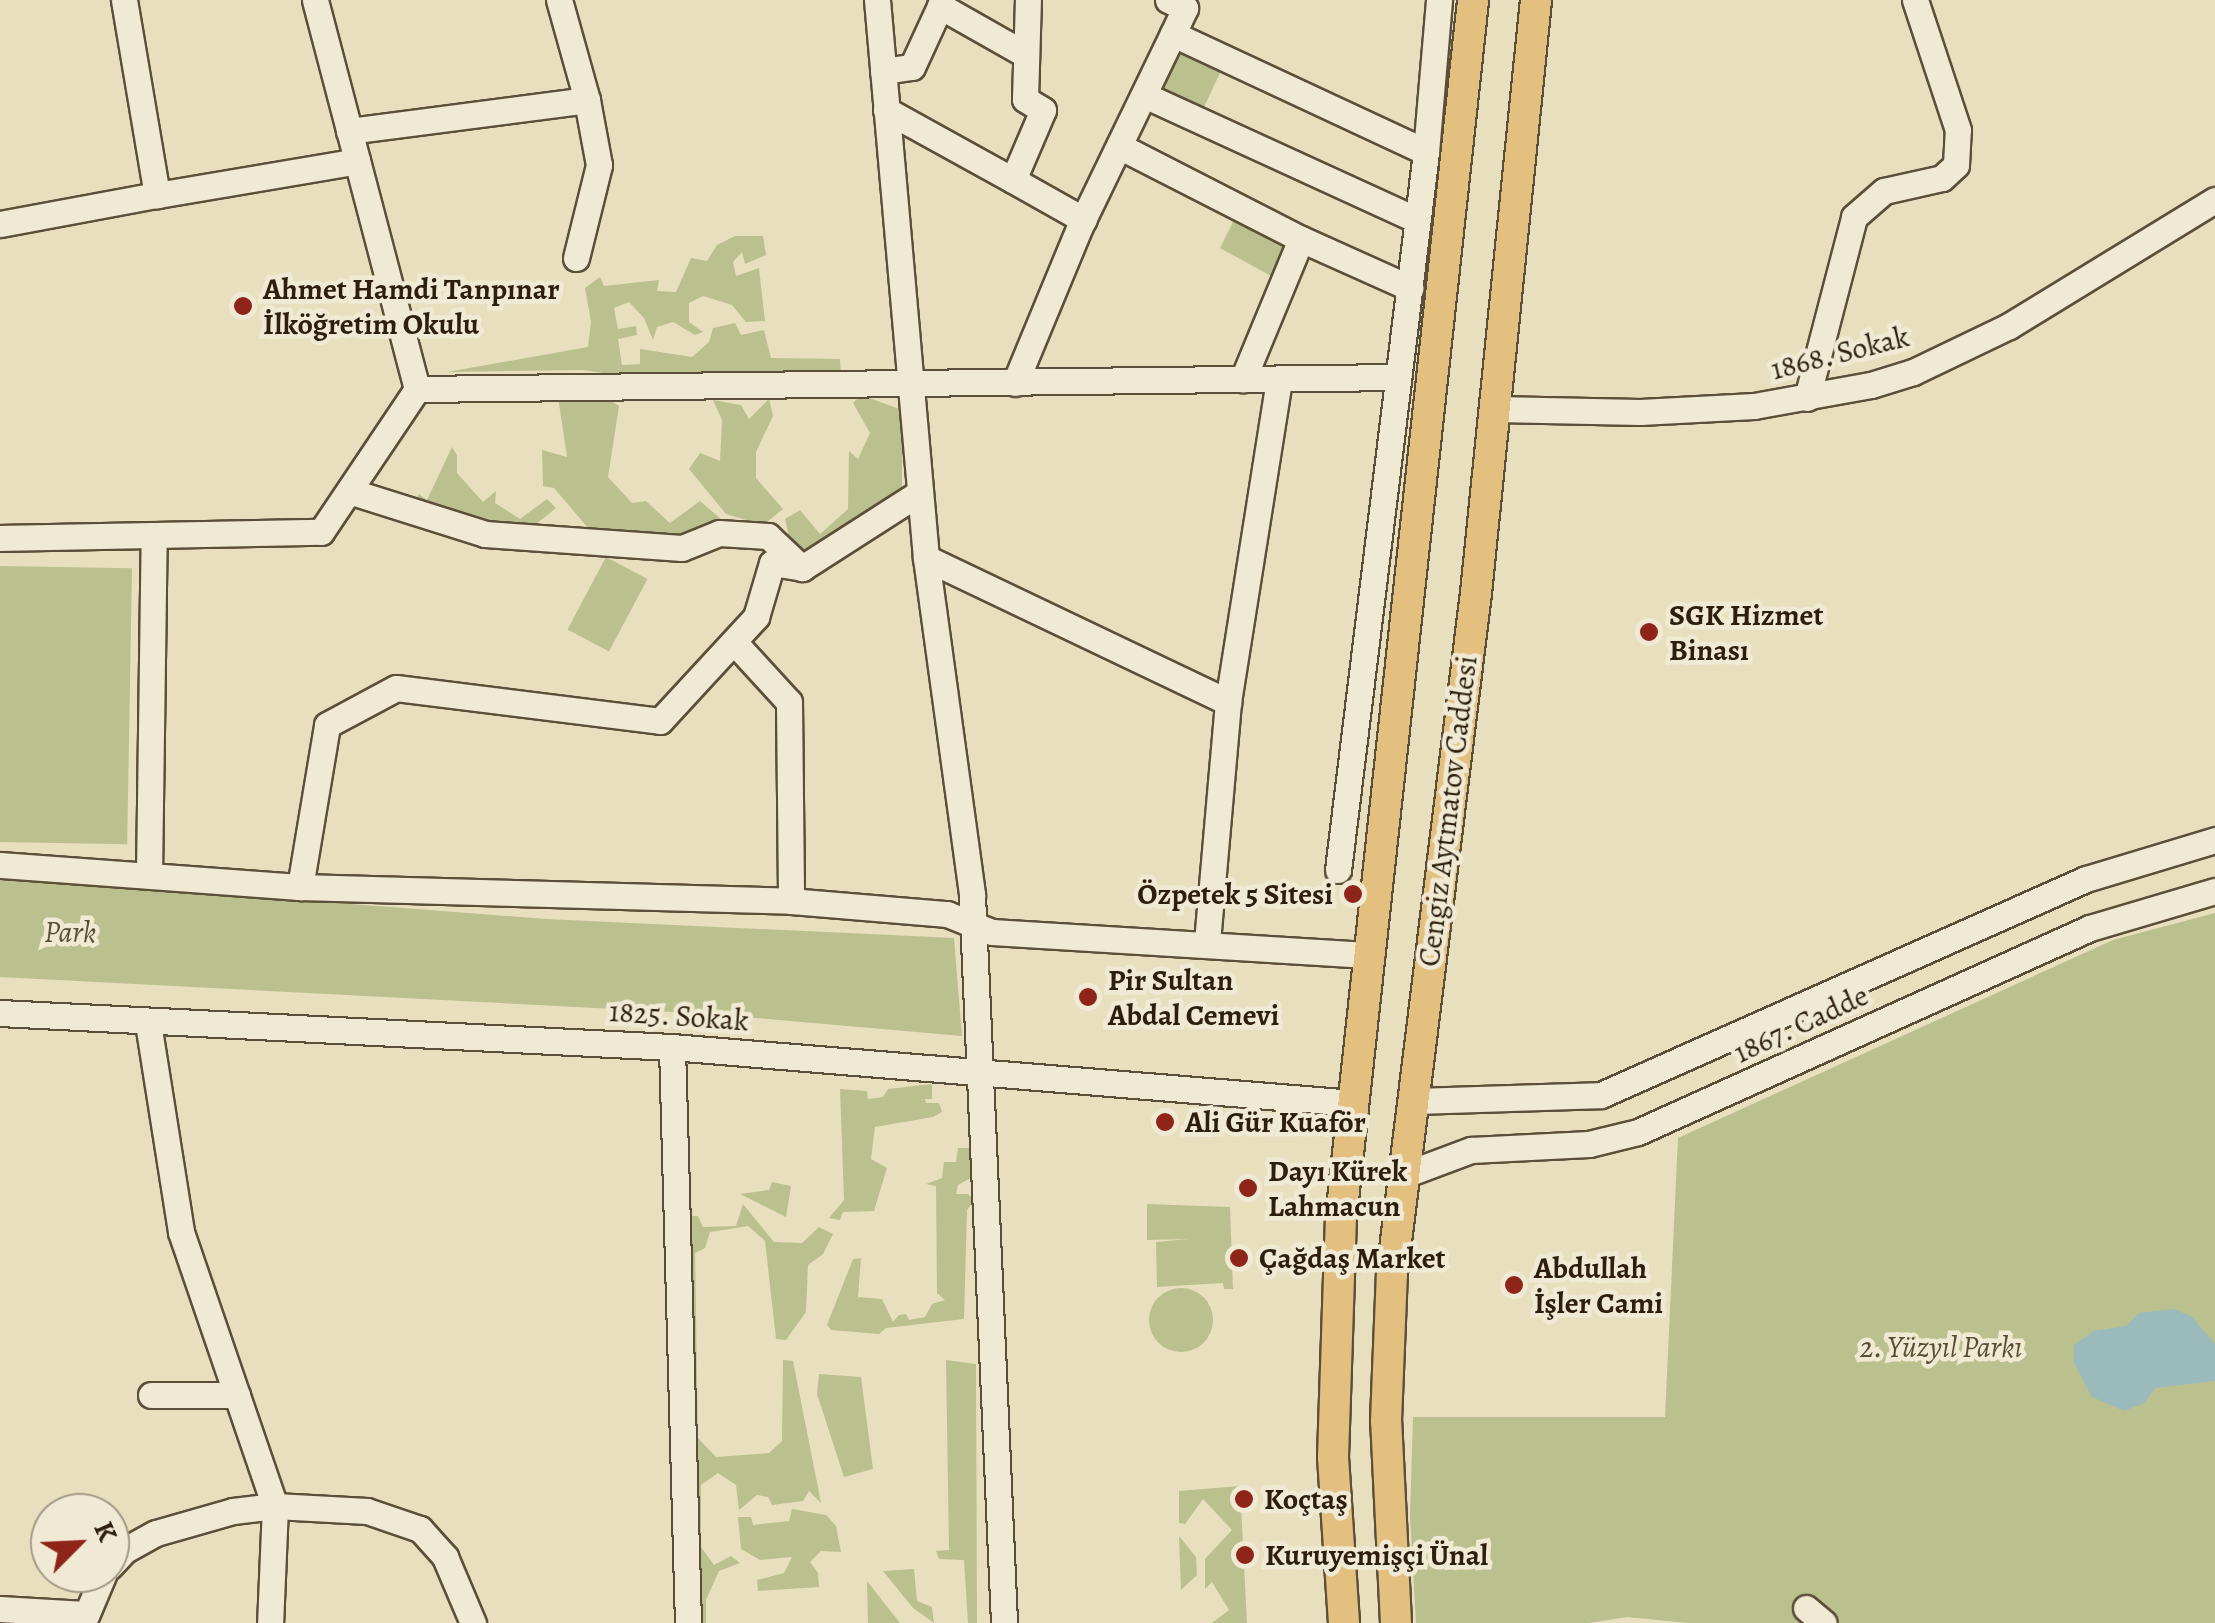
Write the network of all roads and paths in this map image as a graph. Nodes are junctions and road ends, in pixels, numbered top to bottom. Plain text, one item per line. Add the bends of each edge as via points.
1 (124, 0) edge
2 (315, 0) edge
3 (559, 0) edge
4 (877, 0) edge
5 (1028, 0) edge
6 (1168, 0) edge
7 (1439, 0) edge
8 (1474, 0) edge
9 (1536, 0) edge
10 (1915, 0) edge
11 (1173, 34) junction
12 (1025, 54) junction
13 (883, 72) junction
14 (1144, 94) junction
15 (586, 100) junction
16 (886, 110) junction
17 (349, 130) junction
18 (1119, 146) junction
19 (1426, 152) junction
20 (357, 161) junction
21 (1013, 180) junction
22 (157, 195) junction
23 (2215, 200) edge
24 (1084, 220) junction
25 (1417, 220) junction
26 (0, 224) edge
27 (1300, 239) junction
28 (576, 258) dead end
29 (1410, 288) junction
30 (1398, 377) junction
31 (1279, 379) junction
32 (1243, 380) junction
33 (1014, 383) junction
34 (908, 385) junction
35 (417, 389) junction
36 (1806, 398) junction
37 (1495, 409) junction
38 (348, 491) junction
39 (919, 493) junction
40 (154, 536) junction
41 (0, 538) edge
42 (926, 558) junction
43 (802, 568) junction
44 (734, 642) junction
45 (1228, 702) junction
46 (2215, 840) edge
47 (0, 865) edge
48 (1338, 870) dead end
49 (149, 875) junction
50 (300, 887) junction
51 (2215, 891) edge
52 (792, 901) junction
53 (973, 924) junction
54 (1207, 943) junction
55 (1371, 954) junction
56 (0, 1013) edge
57 (148, 1023) junction
58 (672, 1047) junction
59 (980, 1071) junction
60 (1412, 1101) junction
61 (1353, 1103) junction
62 (1404, 1175) junction
63 (151, 1395) dead end
64 (237, 1395) junction
65 (275, 1506) junction
66 (130, 1547) edge
67 (95, 1593) edge
68 (0, 1609) edge
69 (84, 1619) edge
70 (270, 1623) edge
71 (474, 1623) edge
72 (688, 1623) edge
73 (1004, 1623) edge
74 (1344, 1623) edge
75 (1396, 1623) edge

1 - 22 street
2 - 17 street
3 - 15 street
4 - 13 street
5 - 12 street
6 - 11 street via 1185,8
7 - 19 street
8 - 55 main road, Cengiz Aytmatov Caddesi
9 - 37 main road, Cengiz Aytmatov Caddesi
10 - 36 street via 1958,130 1956,165 1942,178 1884,190 1854,218
11 - 14 street
11 - 19 street
12 - 13 street via 940,6 912,66
12 - 21 street via 1025,99 1044,110
13 - 16 street
14 - 18 street
14 - 25 street
15 - 17 street
15 - 28 street via 599,165
16 - 21 street
16 - 34 street
17 - 20 street
18 - 24 street
18 - 27 street
19 - 25 street
20 - 22 street
20 - 35 street
21 - 24 street
22 - 26 street
23 - 36 street, 1868. Sokak via 1963,350 1871,385
24 - 33 street
25 - 29 street
27 - 29 street
27 - 32 street
29 - 30 street
30 - 31 street
30 - 48 street
31 - 32 street
31 - 45 street
32 - 33 street
33 - 34 street
34 - 35 street
34 - 39 street
35 - 38 street
36 - 37 street, 1868. Sokak via 1640,412
37 - 60 main road, Cengiz Aytmatov Caddesi
38 - 40 street via 321,532
38 - 43 street via 485,534 682,548 719,534 768,536
39 - 42 street
39 - 43 street
40 - 41 street
40 - 49 street
42 - 45 street
42 - 53 street
43 - 44 street via 772,564 756,617
44 - 50 street via 660,721 396,688 326,725
44 - 52 street via 789,702
45 - 54 street
46 - 60 street, 1867. Cadde via 2086,879 1601,1095
47 - 49 street
49 - 50 street
50 - 52 street
51 - 62 street, 1867. Cadde via 2090,928 1638,1132 1589,1144 1471,1150
52 - 53 street via 947,914
53 - 54 street via 1003,933
53 - 59 street
54 - 55 street
55 - 61 main road, Cengiz Aytmatov Caddesi
56 - 57 street, 1825. Sokak
57 - 58 street, 1825. Sokak
57 - 64 street via 181,1232
58 - 59 street, 1825. Sokak
58 - 72 street
59 - 61 street, 1825. Sokak
59 - 73 street
60 - 62 main road, Cengiz Aytmatov Caddesi
61 - 74 main road, Cengiz Aytmatov Caddesi via 1333,1384
62 - 75 main road, Cengiz Aytmatov Caddesi via 1386,1421
63 - 64 street
64 - 65 street
65 - 66 street via 156,1532
65 - 70 street
65 - 71 street via 367,1511 420,1530 445,1557
67 - 69 street
68 - 69 street

